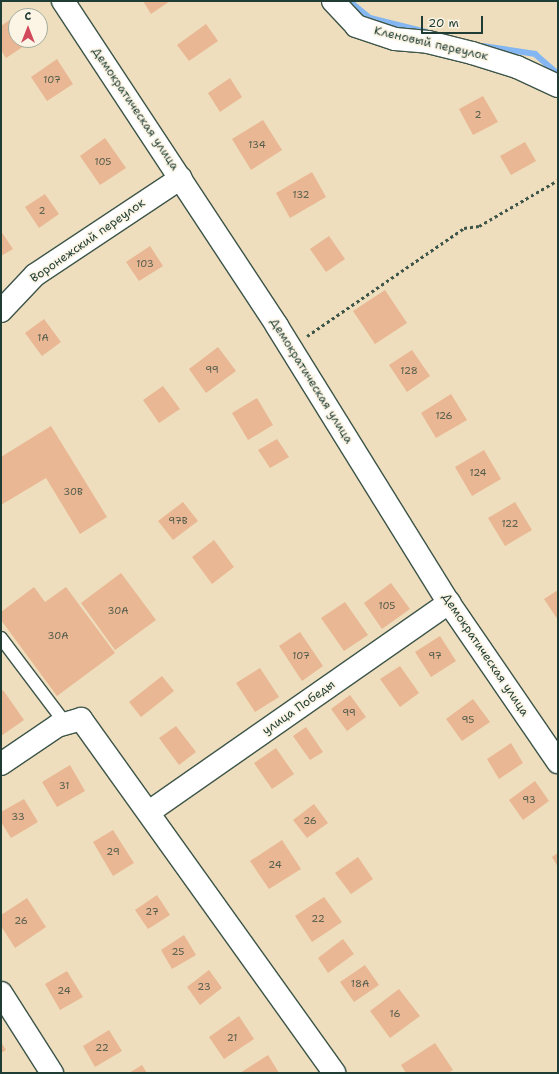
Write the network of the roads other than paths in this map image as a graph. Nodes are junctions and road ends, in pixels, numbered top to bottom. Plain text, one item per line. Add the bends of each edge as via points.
1 (63, 1) edge
2 (333, 1) edge
3 (558, 86) edge
4 (181, 178) junction
5 (1, 311) edge
6 (449, 603) junction
7 (1, 638) edge
8 (65, 723) junction
9 (558, 762) edge
10 (1, 764) edge
11 (149, 812) junction
12 (1, 993) edge
13 (52, 1073) edge
14 (334, 1073) edge

1 - 4 street, Демократическая улица
2 - 3 street, Кленовый переулок via 356,26 395,39 428,42 472,53 517,67
4 - 5 street, Воронежский переулок via 35,275
4 - 6 street, Демократическая улица
6 - 9 street, Демократическая улица
6 - 11 street, улица Победы
7 - 8 lane
8 - 10 street via 56,726
8 - 11 street via 81,719
11 - 14 street
12 - 13 street

